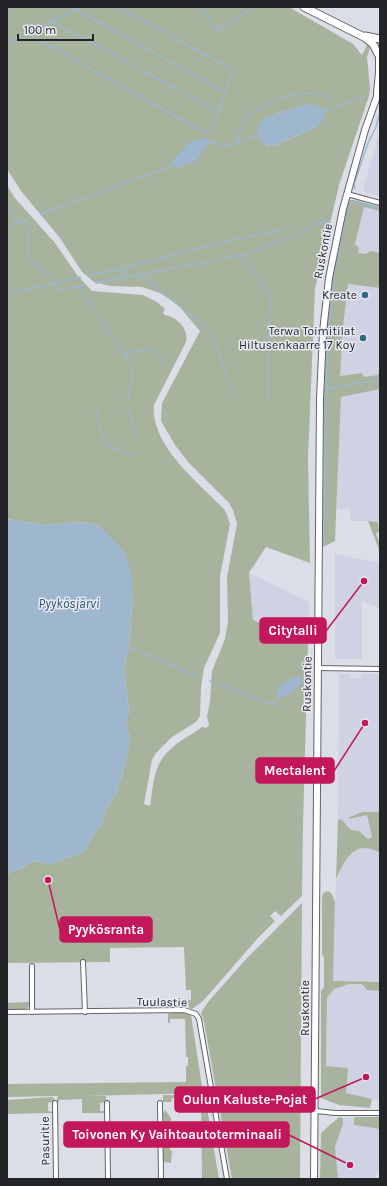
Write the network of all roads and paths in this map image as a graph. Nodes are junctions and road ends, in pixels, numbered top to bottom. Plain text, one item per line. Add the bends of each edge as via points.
1 (304, 7) edge
2 (357, 34) junction
3 (380, 39) edge
4 (379, 55) edge
5 (380, 88) edge
6 (376, 99) junction
7 (347, 194) junction
8 (380, 203) edge
9 (318, 668) junction
10 (380, 669) edge
11 (83, 962) dead end
12 (32, 966) dead end
13 (7, 1012) edge
14 (32, 1012) junction
15 (85, 1012) junction
16 (55, 1103) dead end
17 (108, 1103) dead end
18 (160, 1104) dead end
19 (316, 1111) junction
20 (380, 1113) edge
21 (56, 1179) edge
22 (108, 1179) edge
23 (161, 1179) edge
24 (227, 1179) edge
25 (314, 1179) edge

1 - 2 main road
2 - 3 main road
2 - 4 main road via 373,44
4 - 6 main road, Ruskontie via 380,72
5 - 6 main road, Ruskontie
6 - 7 main road, Ruskontie
7 - 8 street
7 - 9 main road, Ruskontie via 328,278 323,332 320,399
9 - 10 street
9 - 19 main road, Ruskontie
11 - 15 street
12 - 14 street
13 - 14 street, Tuulastie
14 - 15 street, Tuulastie
15 - 24 street, Tuulastie via 184,1010 196,1014
16 - 21 street, Pasuritie
17 - 22 street
18 - 23 street
19 - 20 street
19 - 25 main road, Ruskontie

